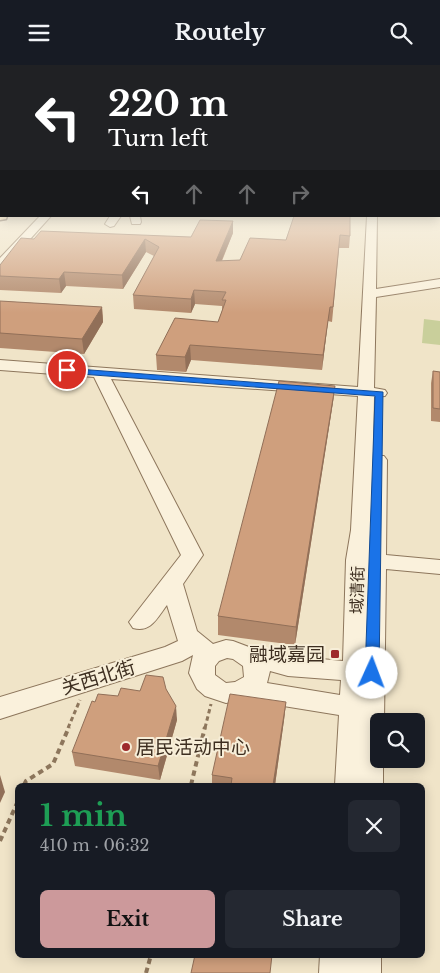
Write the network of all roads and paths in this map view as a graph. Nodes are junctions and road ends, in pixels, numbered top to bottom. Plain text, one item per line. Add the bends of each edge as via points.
1 (34, 228) edge
2 (373, 228) edge
3 (383, 228) edge
4 (0, 265) edge
5 (440, 283) edge
6 (376, 293) junction
7 (0, 365) edge
8 (100, 373) junction
9 (373, 393) junction
10 (366, 561) junction
11 (440, 567) edge
12 (172, 583) junction
13 (141, 622) dead end
14 (203, 649) junction
15 (252, 658) junction
16 (355, 672) junction
17 (87, 680) junction
18 (247, 690) junction
19 (212, 700) dead end
20 (354, 707) junction
21 (0, 708) edge
22 (25, 783) edge
23 (191, 783) edge
24 (349, 783) edge
25 (369, 783) edge
26 (15, 808) edge
27 (0, 841) edge
28 (150, 958) edge
29 (337, 958) edge
30 (364, 958) edge
31 (146, 973) edge
32 (336, 973) edge
33 (364, 973) edge

1 - 4 street
2 - 6 street, 域清街
3 - 6 street, 域清街
5 - 6 street
6 - 9 street, 域清街
7 - 8 street
8 - 9 street
8 - 12 street via 192,555
9 - 10 street, 域清街 via 361,530
10 - 11 street
10 - 16 street, 域清街
10 - 25 street, 域清街
12 - 13 street
12 - 14 street via 187,636
14 - 15 street via 235,650
14 - 17 street, 关西北街 via 174,653
14 - 18 street via 201,675 210,688 228,694
15 - 16 street via 288,666
15 - 18 street via 258,677
16 - 20 street, 域清街
17 - 21 street, 关西北街
17 - 22 path via 53,764
18 - 20 street
19 - 23 path
20 - 24 street, 域清街
26 - 27 path
28 - 31 path
29 - 32 street
30 - 33 street

